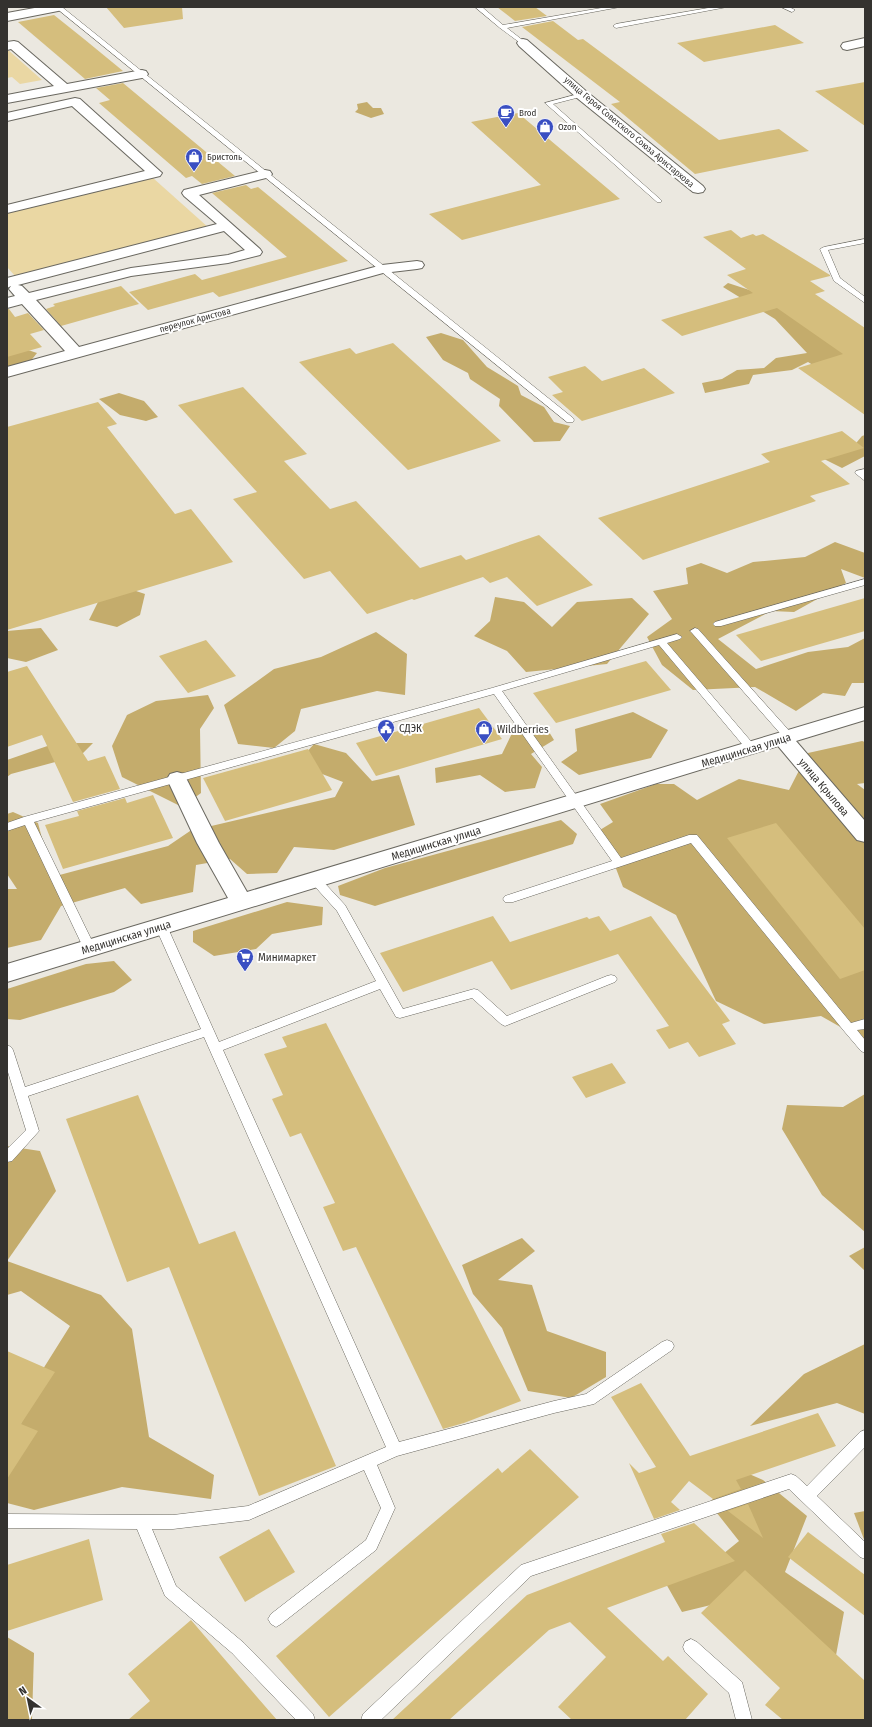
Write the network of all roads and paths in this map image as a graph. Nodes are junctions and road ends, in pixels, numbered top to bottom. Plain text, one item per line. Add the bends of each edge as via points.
1 (58, 7) edge
2 (478, 7) edge
3 (617, 7) edge
4 (724, 7) edge
5 (784, 7) edge
6 (37, 9) edge
7 (792, 10) dead end
8 (7, 17) edge
9 (616, 26) dead end
10 (502, 27) junction
11 (865, 42) edge
12 (523, 43) joint
13 (7, 46) edge
14 (847, 46) dead end
15 (142, 74) junction
16 (64, 88) junction
17 (582, 96) junction
18 (7, 99) edge
19 (7, 117) edge
20 (265, 174) junction
21 (698, 189) dead end
22 (659, 201) dead end
23 (7, 209) edge
24 (227, 226) junction
25 (865, 241) edge
26 (417, 265) dead end
27 (382, 269) junction
28 (8, 281) edge
29 (26, 298) junction
30 (865, 301) edge
31 (7, 303) edge
32 (76, 353) junction
33 (7, 372) edge
34 (570, 420) dead end
35 (865, 472) edge
36 (865, 478) edge
37 (865, 582) edge
38 (718, 624) dead end
39 (695, 631) dead end
40 (677, 636) dead end
41 (660, 641) junction
42 (496, 690) junction
43 (865, 714) edge
44 (786, 738) junction
45 (751, 748) junction
46 (177, 779) junction
47 (575, 801) junction
48 (28, 820) junction
49 (7, 827) edge
50 (865, 834) edge
51 (619, 863) junction
52 (315, 880) junction
53 (509, 899) dead end
54 (241, 902) junction
55 (162, 926) junction
56 (89, 947) junction
57 (7, 973) edge
58 (611, 978) dead end
59 (383, 983) junction
60 (865, 1024) edge
61 (848, 1028) junction
62 (208, 1031) junction
63 (216, 1048) junction
64 (865, 1048) edge
65 (7, 1050) edge
66 (21, 1093) junction
67 (7, 1157) edge
68 (667, 1346) dead end
69 (865, 1437) edge
70 (395, 1450) junction
71 (368, 1462) junction
72 (806, 1496) junction
73 (7, 1522) edge
74 (141, 1522) junction
75 (865, 1552) edge
76 (276, 1619) dead end
77 (691, 1647) dead end
78 (307, 1720) edge
79 (369, 1720) edge
80 (744, 1720) edge

1 - 6 street
1 - 15 lane
2 - 10 lane
3 - 10 lane
4 - 9 lane
5 - 7 lane
6 - 8 street
10 - 12 lane
11 - 14 street
12 - 17 street, улица Героя Советского Союза Аристархова
13 - 16 street via 14,45
15 - 16 street
15 - 20 lane
16 - 18 street
17 - 21 street, улица Героя Советского Союза Аристархова
17 - 22 lane via 548,103
19 - 23 street via 75,102 155,173
20 - 24 street via 189,193
20 - 27 lane
24 - 28 street
24 - 29 street via 255,252 228,259 131,272
25 - 30 lane via 824,249 837,279
26 - 27 street, переулок Аристова
27 - 32 street, переулок Аристова
27 - 34 lane
28 - 29 street
29 - 31 street
29 - 32 street
32 - 33 street, переулок Аристова
35 - 36 lane via 860,473
37 - 38 lane
39 - 44 lane
40 - 41 lane
41 - 42 lane
41 - 45 lane
42 - 46 lane
42 - 47 lane
43 - 44 street, Медицинская улица
44 - 45 street, Медицинская улица
44 - 50 street, улица Крылова
45 - 47 street, Медицинская улица
46 - 48 lane
46 - 54 street via 208,843
47 - 51 lane
47 - 52 street, Медицинская улица
48 - 49 lane
48 - 56 lane
51 - 53 lane
51 - 61 lane via 693,838
52 - 54 street, Медицинская улица
52 - 59 lane via 341,908
54 - 55 street, Медицинская улица
55 - 56 street, Медицинская улица
55 - 62 lane
56 - 57 street, Медицинская улица
58 - 59 lane via 505,1021 474,993 400,1014
59 - 63 lane
60 - 61 lane
61 - 64 lane
62 - 63 lane
62 - 66 lane
63 - 70 lane
65 - 66 lane
66 - 67 lane via 33,1131
68 - 70 lane via 589,1400
69 - 72 lane
70 - 71 lane
71 - 74 lane via 249,1513 173,1522
71 - 76 lane via 388,1508 371,1545
72 - 75 lane
72 - 79 lane via 791,1481 526,1570
73 - 74 lane
74 - 78 lane via 170,1591 238,1648
77 - 80 lane via 736,1688

